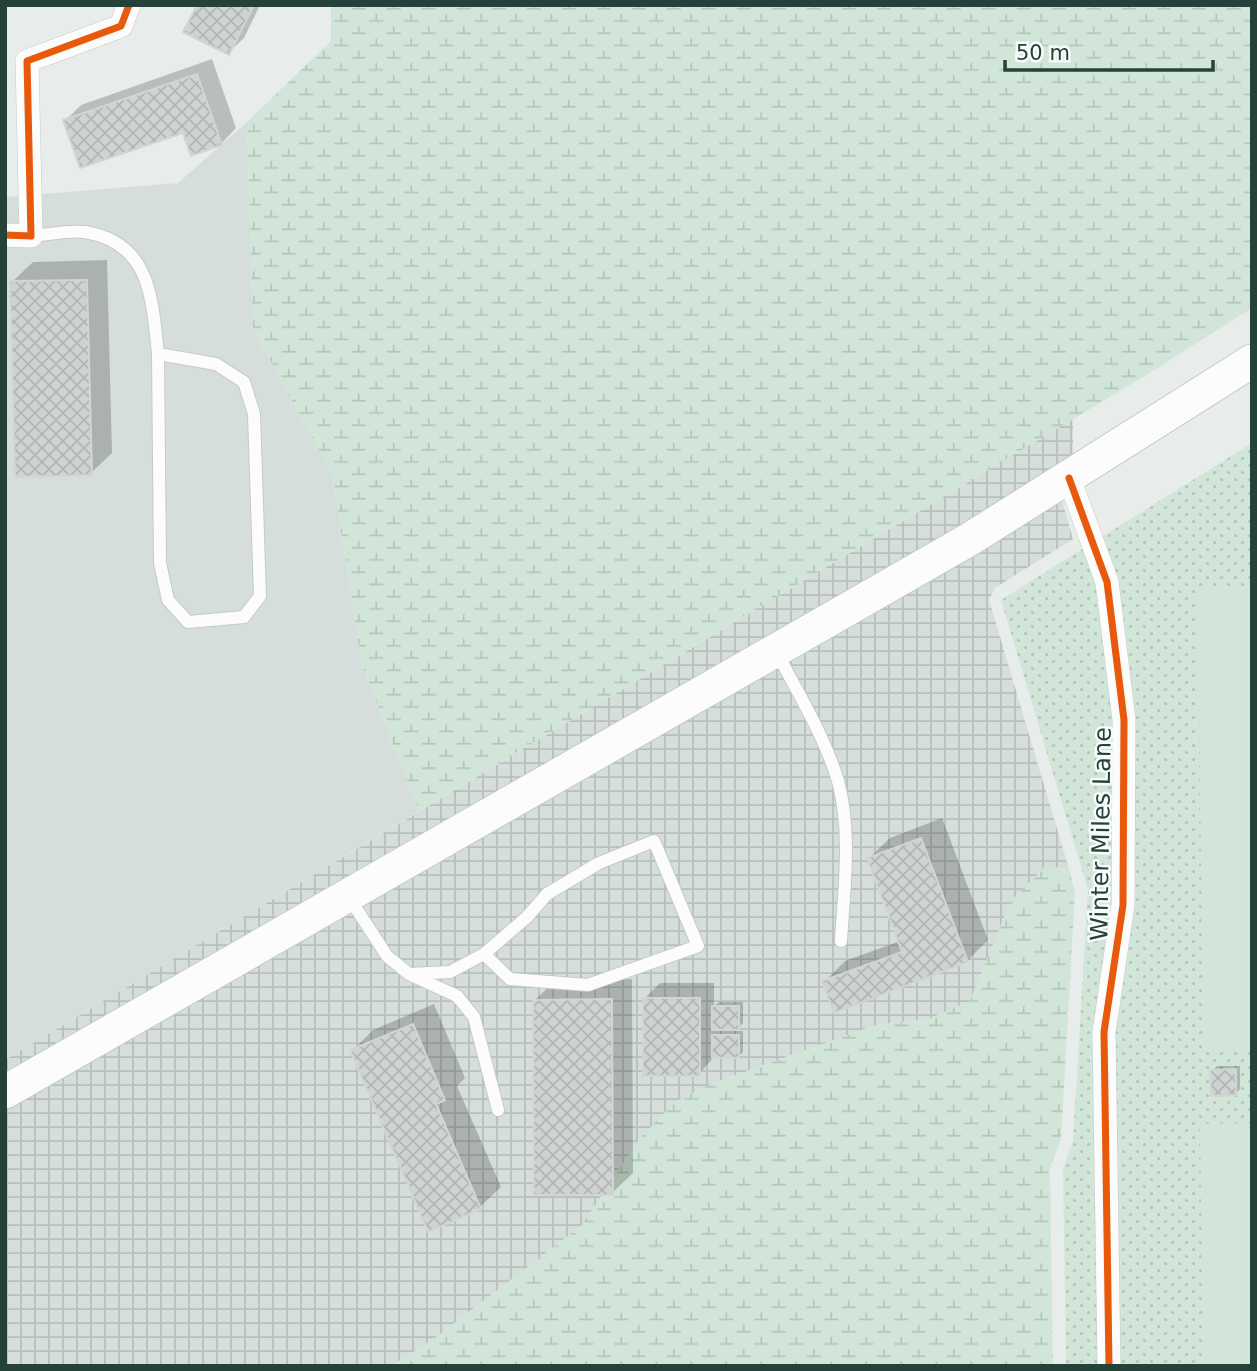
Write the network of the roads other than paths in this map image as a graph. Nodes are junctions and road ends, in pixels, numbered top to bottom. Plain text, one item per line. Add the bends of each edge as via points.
1 (129, 5) edge
2 (5, 235) edge
3 (31, 236) junction
4 (158, 354) junction
5 (1252, 361) edge
6 (1069, 478) junction
7 (776, 650) junction
8 (347, 896) junction
9 (841, 941) dead end
10 (484, 954) junction
11 (409, 974) junction
12 (5, 1092) edge
13 (498, 1110) dead end
14 (1109, 1366) edge

1 - 3 street via 121,26 27,61
2 - 3 street
3 - 4 lane via 85,232 126,247 151,288
4 - 4 lane via 216,364 244,382 254,414 260,596 244,617 188,622 169,600 160,563
5 - 6 main road
6 - 7 main road
6 - 14 street, Winter Miles Lane via 1107,582 1124,720 1123,905 1104,1032
7 - 8 main road
7 - 9 lane via 822,740 838,783 846,840
8 - 11 lane via 387,956
8 - 12 main road
10 - 10 lane via 547,894 600,863 654,841 698,946 588,985 510,979
10 - 11 lane via 450,972
11 - 13 lane via 457,996 474,1017

